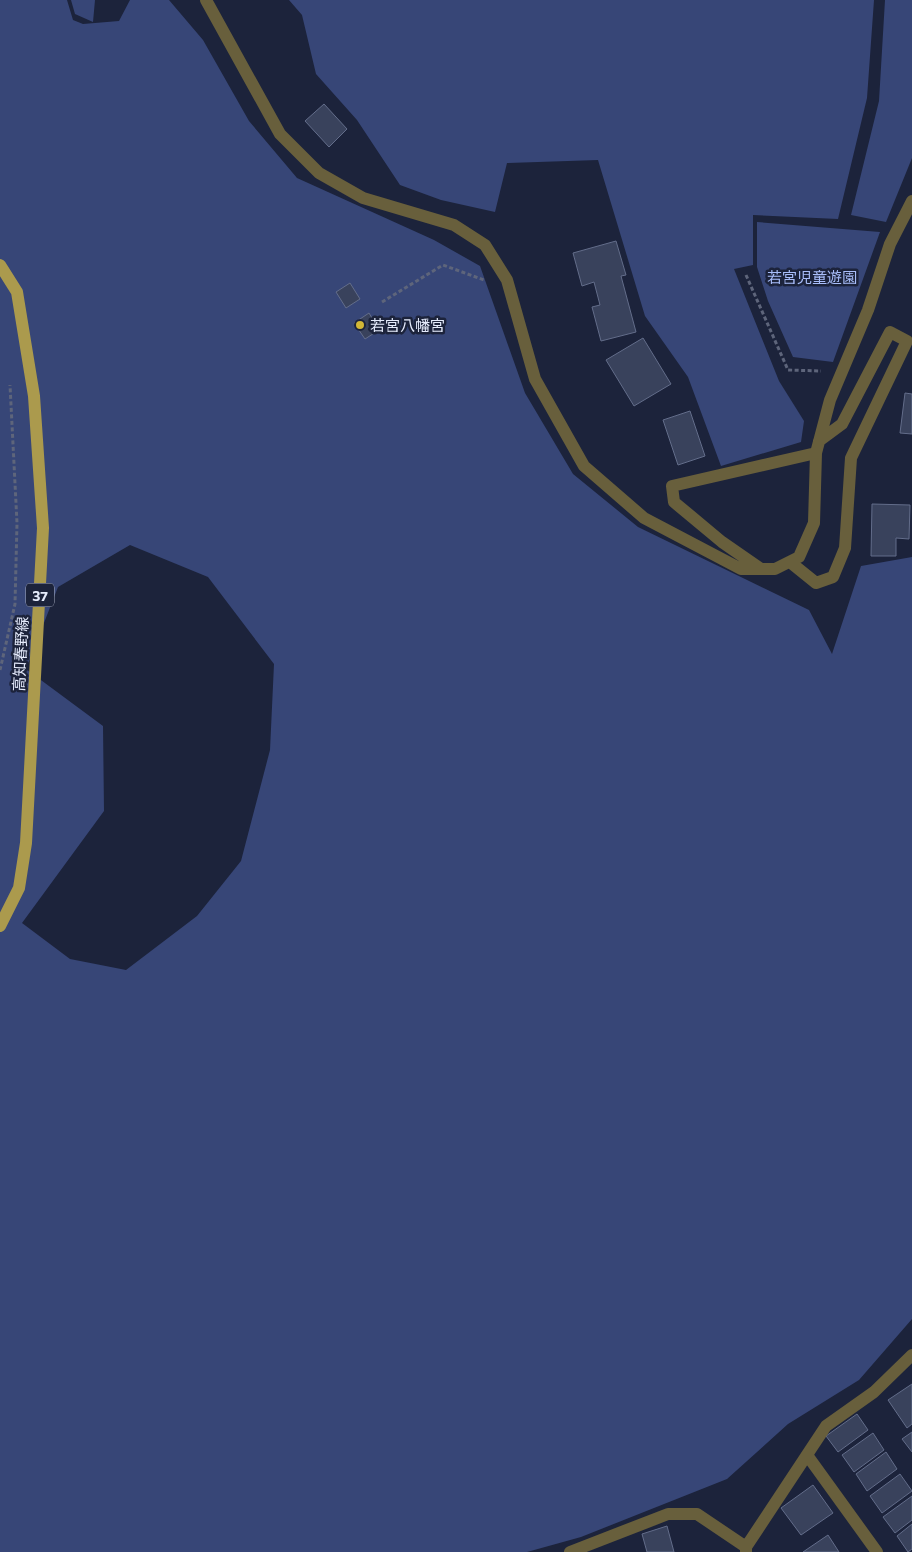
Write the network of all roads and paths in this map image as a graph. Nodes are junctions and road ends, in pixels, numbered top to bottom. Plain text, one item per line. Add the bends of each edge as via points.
1 (206, 0) edge
2 (912, 201) edge
3 (0, 266) edge
4 (746, 275) dead end
5 (510, 290) junction
6 (382, 302) dead end
7 (842, 371) junction
8 (10, 380) dead end
9 (818, 447) junction
10 (790, 562) junction
11 (762, 569) junction
12 (0, 670) edge
13 (0, 926) edge
14 (910, 1360) edge
15 (807, 1455) junction
16 (746, 1549) edge
17 (570, 1552) edge
18 (877, 1552) edge

1 - 5 street via 280,134 319,173 363,198 454,225 484,245 508,280
2 - 7 street via 890,244 868,310
3 - 13 main road, 高知春野線 / 37 via 17,292 34,396 43,528 26,842 18,888
4 - 7 path via 788,370
5 - 6 path via 443,265
5 - 11 street via 535,379 584,466 644,518 741,569
7 - 9 street via 830,400
8 - 12 path via 17,523 15,604
9 - 10 street via 814,523 800,557
9 - 10 street via 842,424 890,332 907,341 851,458 845,548 833,577 816,583
9 - 11 street via 672,486 674,502 722,542
10 - 11 street via 775,569
14 - 15 street via 874,1392 826,1426
15 - 16 street
15 - 18 street
16 - 17 street via 697,1514 668,1514

